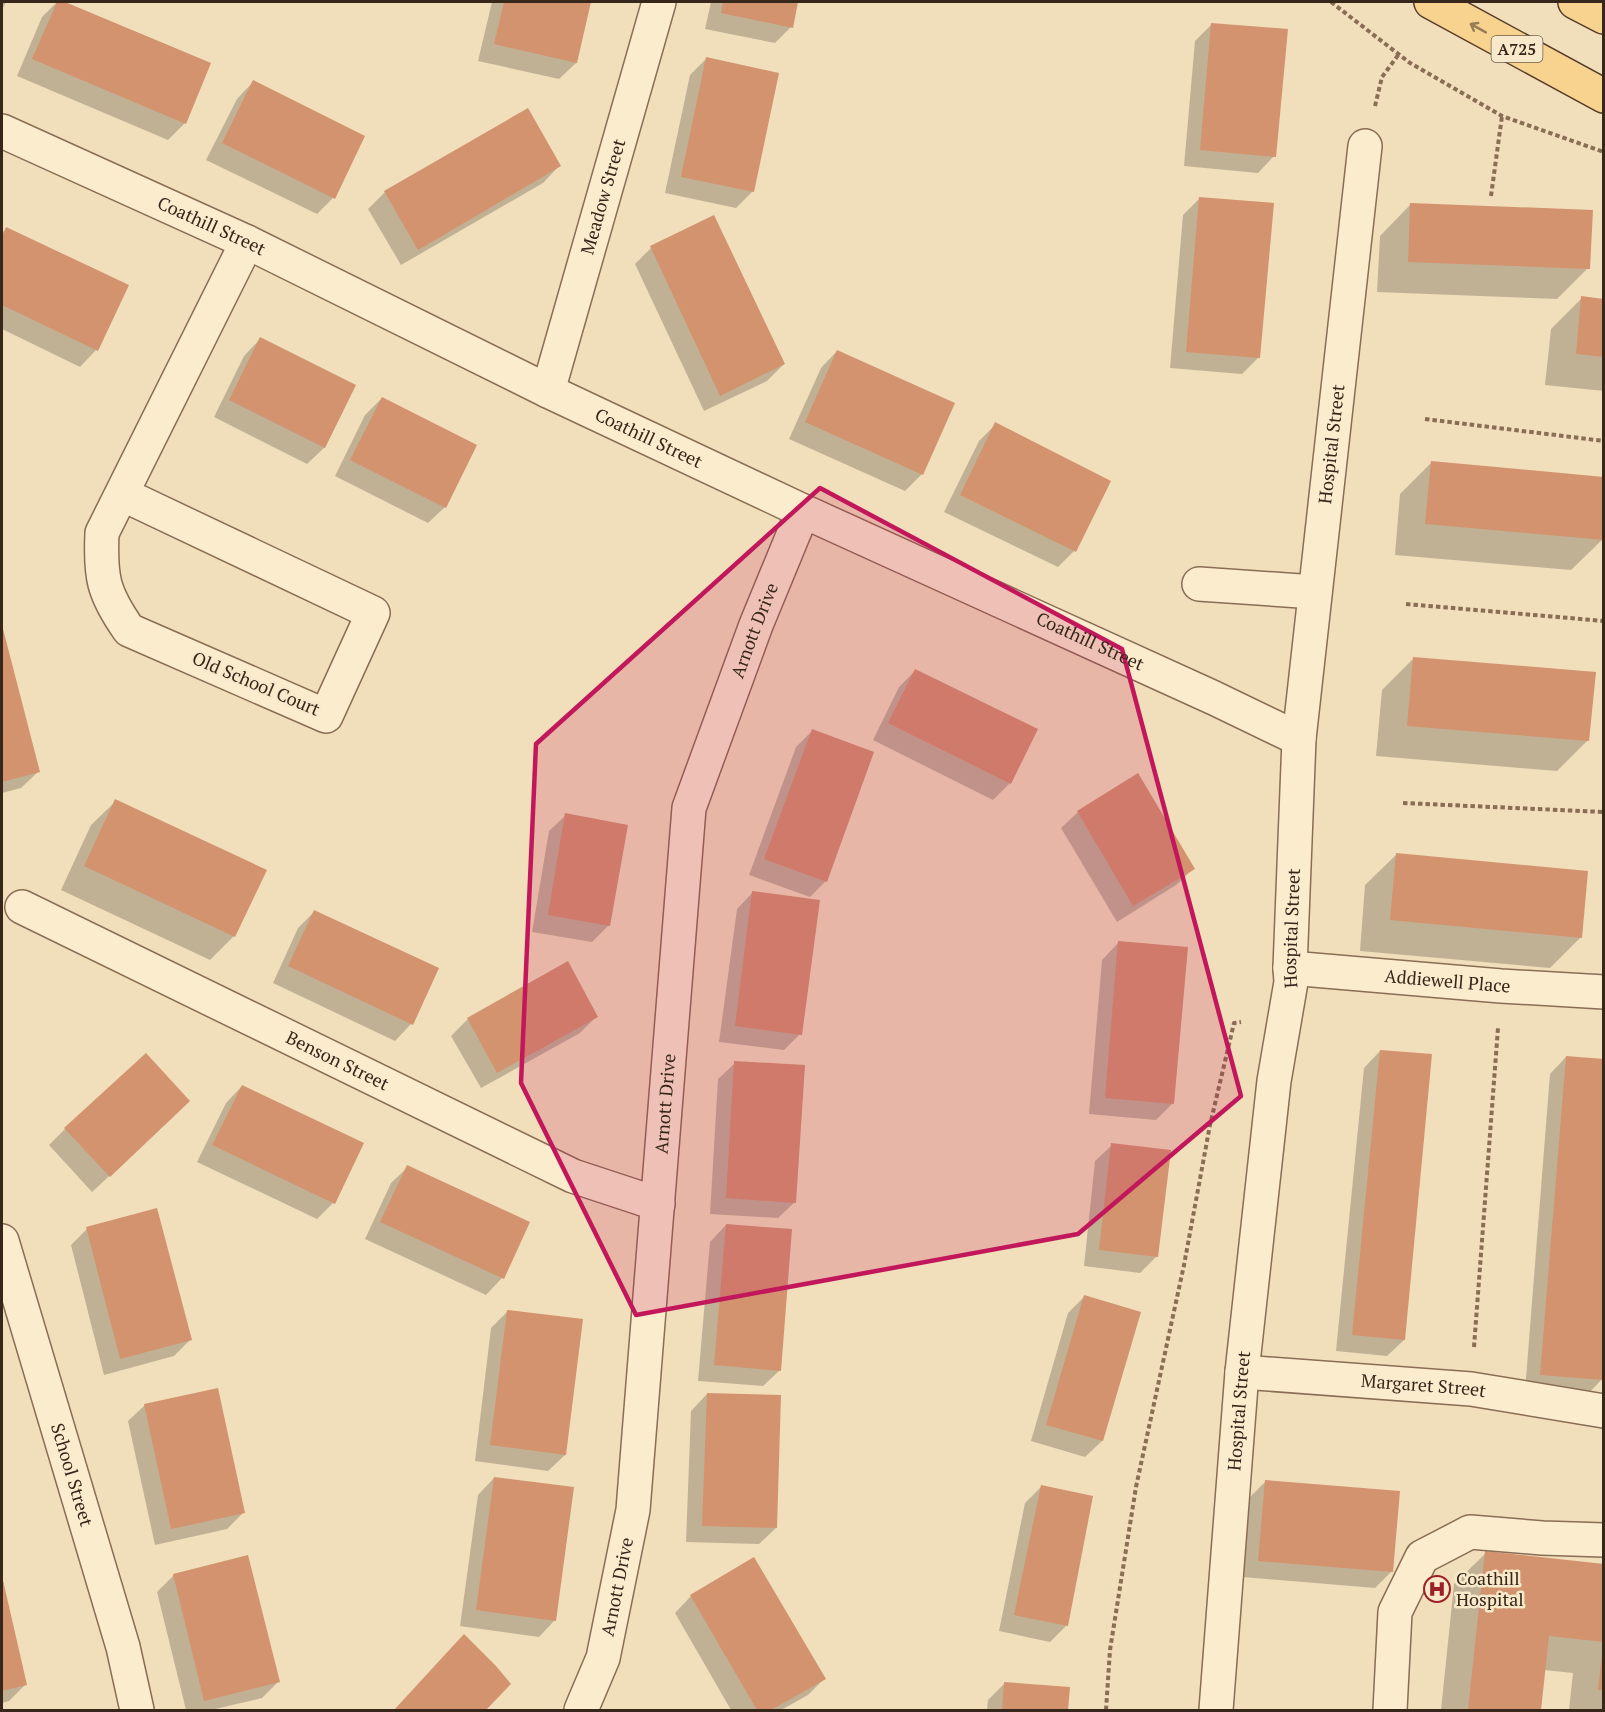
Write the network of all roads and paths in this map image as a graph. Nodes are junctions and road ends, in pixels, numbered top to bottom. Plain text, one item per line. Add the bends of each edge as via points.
1 (659, 2) edge
2 (1331, 2) edge
3 (1431, 2) edge
4 (1575, 2) edge
5 (1604, 17) edge
6 (1400, 54) junction
7 (1604, 96) edge
8 (1502, 116) junction
9 (2, 131) edge
10 (1365, 146) joint
11 (1604, 152) edge
12 (1491, 196) dead end
13 (247, 242) junction
14 (548, 391) junction
15 (1425, 419) dead end
16 (1604, 441) edge
17 (122, 494) junction
18 (802, 511) junction
19 (1199, 584) dead end
20 (1315, 592) junction
21 (1406, 604) dead end
22 (1604, 621) edge
23 (1299, 739) junction
24 (1403, 803) dead end
25 (1604, 812) edge
26 (22, 907) dead end
27 (1290, 968) junction
28 (1501, 986) junction
29 (1604, 992) edge
30 (1286, 1013) junction
31 (658, 1204) junction
32 (2, 1241) edge
33 (1242, 1372) junction
34 (1471, 1389) junction
35 (1604, 1411) edge
36 (1604, 1540) edge
37 (137, 1710) edge
38 (581, 1710) edge
39 (1106, 1710) edge
40 (1216, 1710) edge
41 (1390, 1710) edge

1 - 14 street, Meadow Street
2 - 6 path
7 -> 3 main road, A725
4 - 5 main road
6 - 8 path
6 - 10 path via 1382,76
8 - 11 path
8 - 12 path
9 - 13 street, Coathill Street
10 - 20 street, Hospital Street
13 - 14 street, Coathill Street
13 - 17 street, Old School Court
14 - 18 street, Coathill Street
15 - 16 path
17 - 17 street, Old School Court via 102,533 101,565 114,609 129,630 326,716 373,613
18 - 23 street, Coathill Street
18 - 31 street, Arnott Drive via 689,808
19 - 20 street
20 - 23 street, Hospital Street
21 - 22 path
23 - 27 street, Hospital Street
24 - 25 path
26 - 31 street, Benson Street via 573,1176
27 - 28 street, Addiewell Place
27 - 30 street, Hospital Street
28 - 29 street, Addiewell Place
28 - 34 path
30 - 33 street, Hospital Street via 1274,1081
30 - 39 path via 1234,1023 1136,1487 1110,1650
31 - 38 street, Arnott Drive via 633,1510 603,1658
32 - 37 street, School Street via 123,1647
33 - 34 street, Margaret Street
33 - 40 street, Hospital Street
34 - 35 street, Margaret Street
36 - 41 street via 1470,1532 1422,1557 1395,1612

